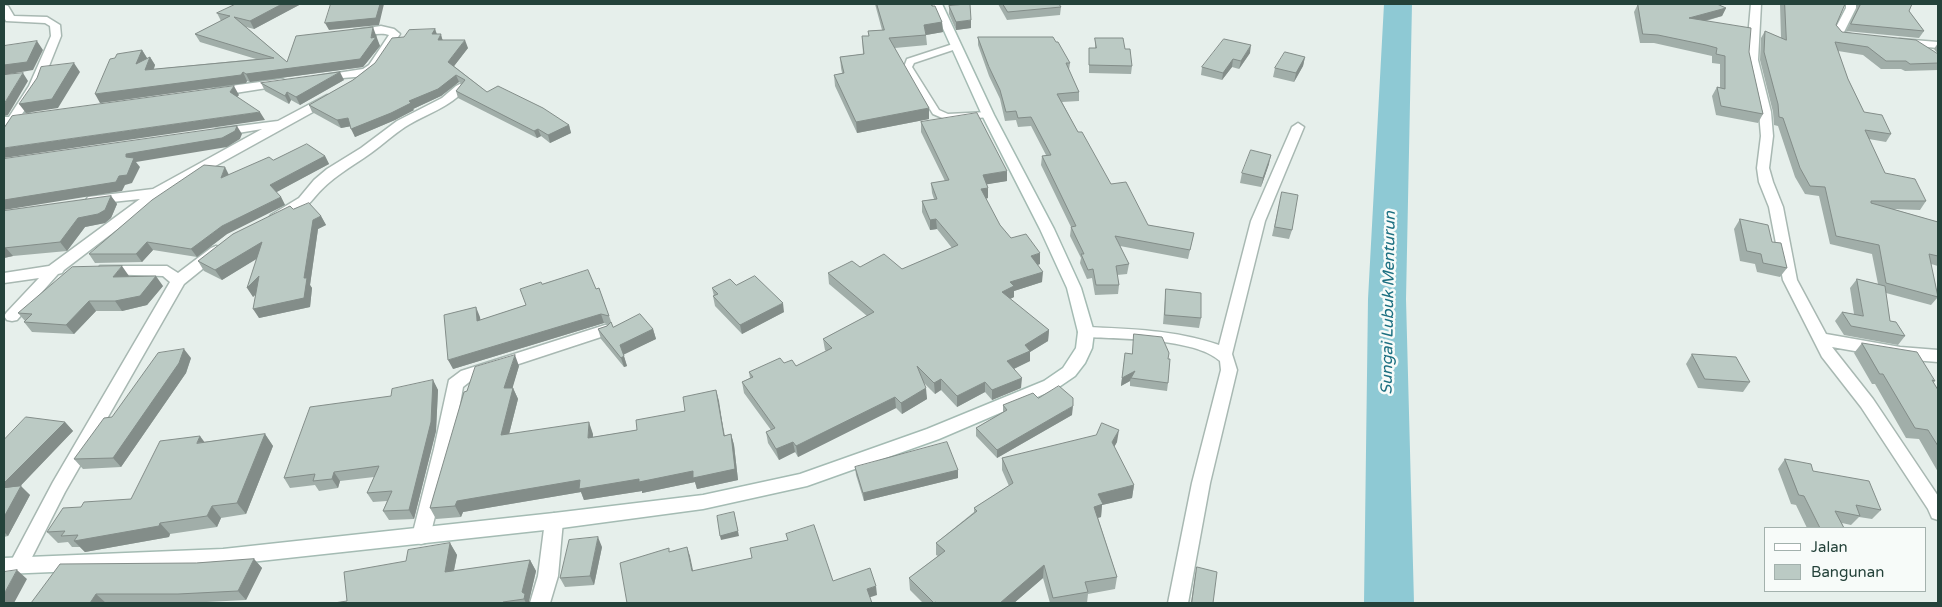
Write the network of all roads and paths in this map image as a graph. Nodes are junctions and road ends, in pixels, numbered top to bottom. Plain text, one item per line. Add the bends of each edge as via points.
1 (937, 4) edge
2 (1756, 4) edge
3 (1851, 4) edge
4 (4, 8) edge
5 (347, 33) edge
6 (1862, 39) edge
7 (1888, 41) edge
8 (1913, 43) junction
9 (1938, 45) edge
10 (956, 46) junction
11 (1932, 55) edge
12 (365, 72) junction
13 (38, 75) junction
14 (24, 77) edge
15 (312, 79) edge
16 (294, 82) edge
17 (460, 88) edge
18 (199, 95) edge
19 (988, 114) junction
20 (42, 116) edge
21 (8, 120) edge
22 (283, 123) junction
23 (1298, 127) dead end
24 (4, 133) edge
25 (206, 134) edge
26 (156, 193) junction
27 (79, 202) edge
28 (268, 222) edge
29 (227, 243) edge
30 (54, 270) junction
31 (4, 278) edge
32 (178, 281) junction
33 (12, 316) dead end
34 (605, 330) edge
35 (1086, 332) junction
36 (1820, 339) junction
37 (1224, 355) junction
38 (1938, 356) edge
39 (1938, 514) edge
40 (554, 521) junction
41 (421, 536) junction
42 (11, 566) edge
43 (540, 603) edge
44 (1178, 603) edge

1 - 10 street
2 - 36 street via 1752,60 1765,112 1763,168 1776,207 1790,280
3 - 6 street via 1838,33 1847,38
4 - 13 street via 10,19 47,20 55,24 56,36
5 - 12 street via 388,30 395,34 373,66
7 - 8 street
8 - 9 street
8 - 11 street
10 - 19 street
10 - 19 lane via 910,61 908,67 941,115
12 - 15 street
12 - 22 street via 342,90
13 - 14 street
13 - 21 street via 35,86
16 - 18 street
17 - 28 street via 446,101 401,124 332,172 304,201
19 - 35 street via 1074,288
20 - 21 street
21 - 24 street
22 - 25 street
22 - 26 street
23 - 37 street via 1258,221
26 - 27 street
26 - 30 street
29 - 32 street
30 - 31 street
30 - 32 street via 167,271
30 - 33 street
32 - 42 street
34 - 41 street via 467,375 455,384
35 - 37 street via 1168,337
35 - 40 street via 1079,359 1069,372 1050,385 863,460 801,481 704,502
36 - 38 street
36 - 39 street via 1868,404
37 - 44 street via 1229,370 1201,483
40 - 41 street
40 - 43 street via 548,576
41 - 42 street via 223,557

